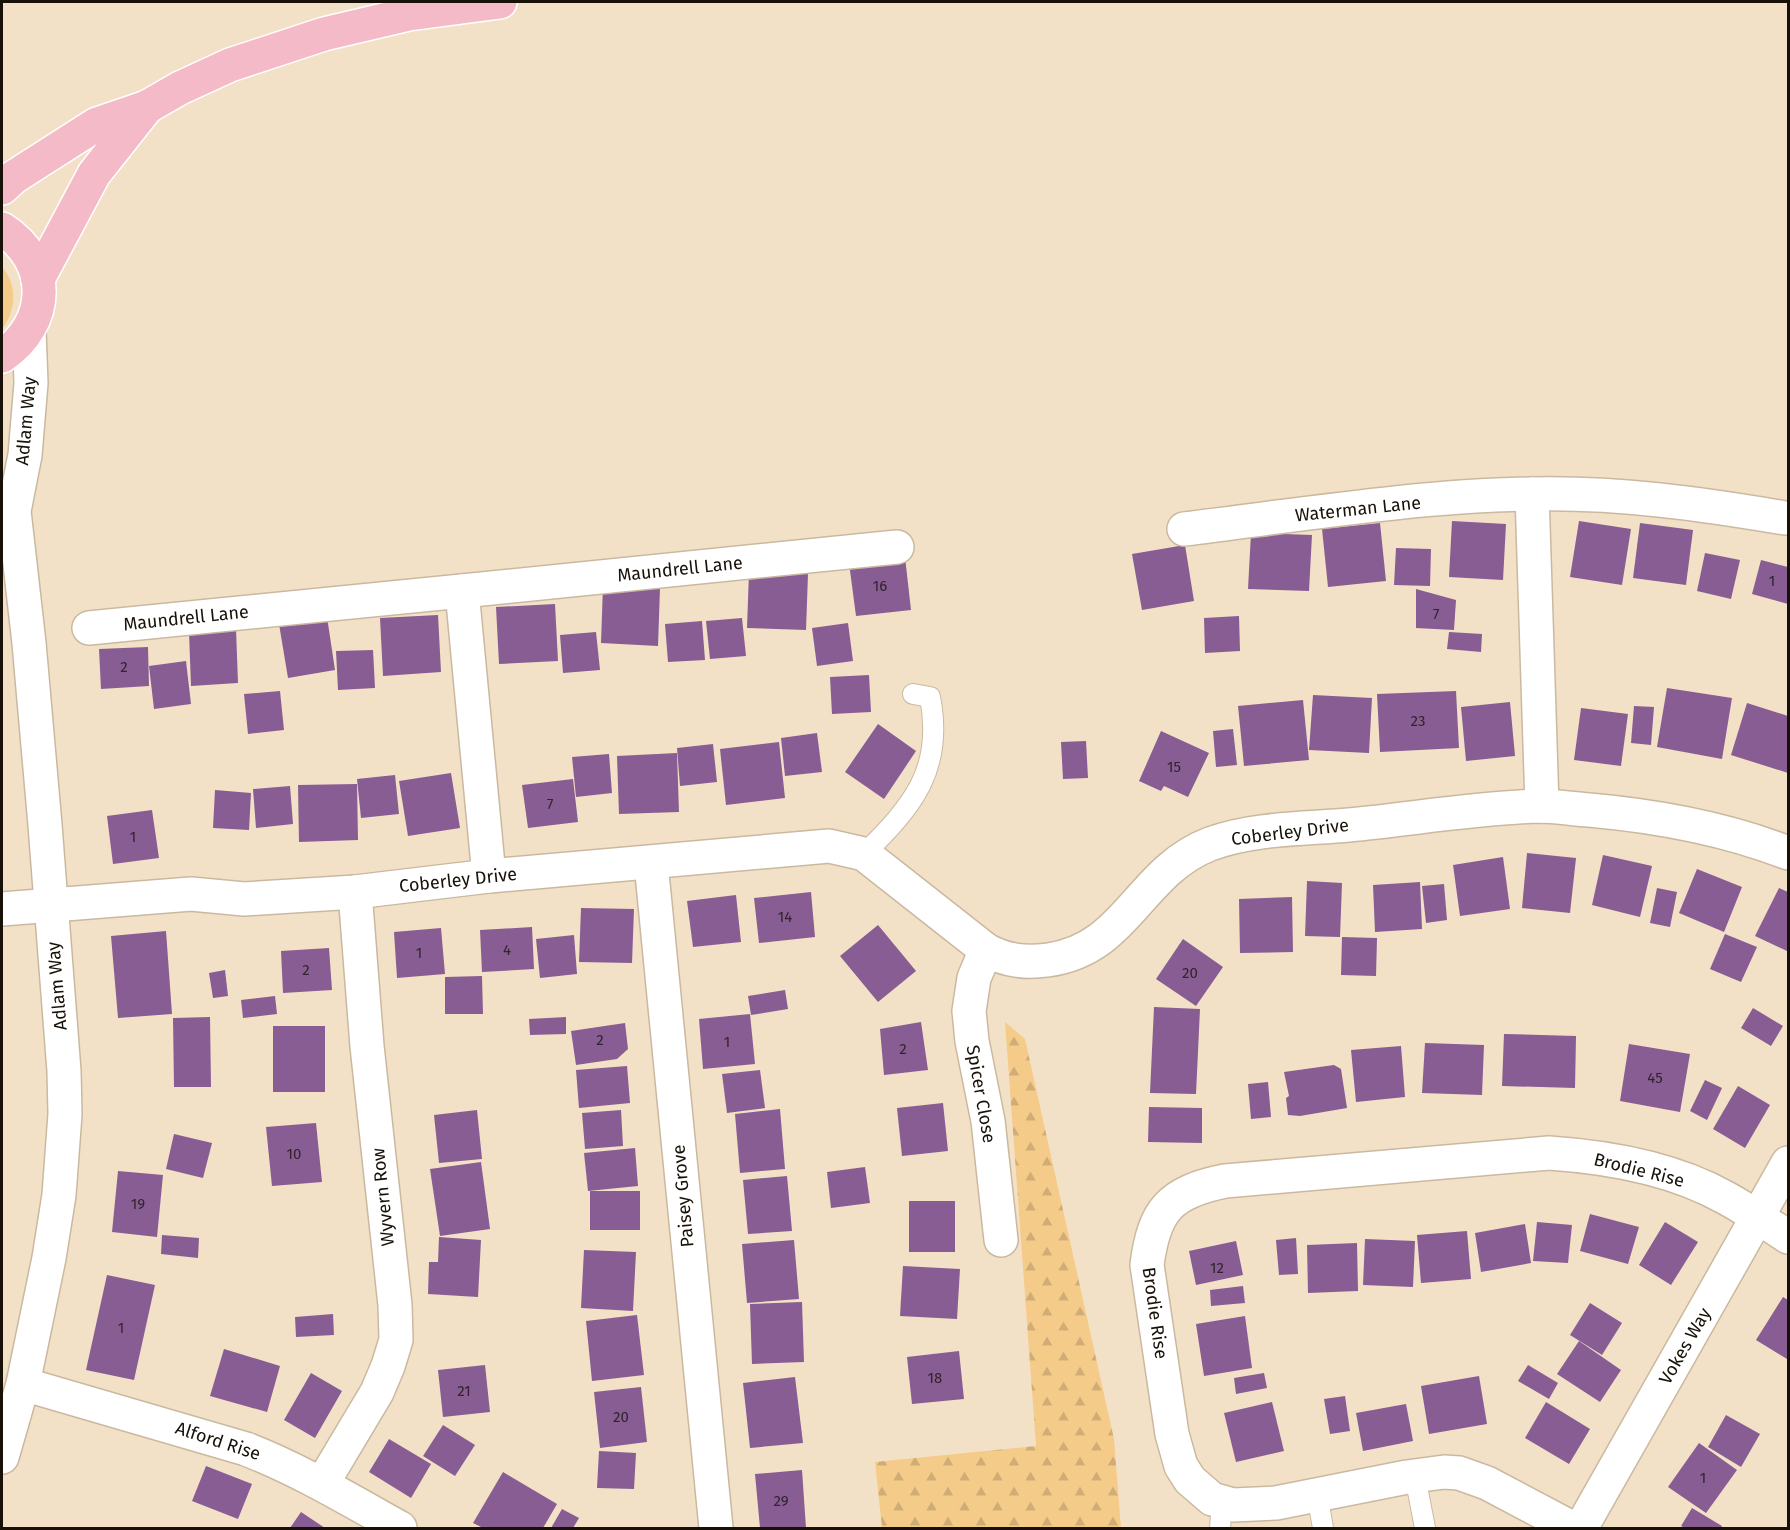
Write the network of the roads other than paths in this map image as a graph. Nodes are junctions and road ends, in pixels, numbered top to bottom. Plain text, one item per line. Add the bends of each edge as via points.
1 (500, 2) edge
2 (147, 107) junction
3 (2, 188) edge
4 (2, 229) edge
5 (38, 279) junction
6 (29, 330) junction
7 (2, 356) edge
8 (1532, 494) junction
9 (8, 500) edge
10 (1785, 518) dead end
11 (1184, 529) dead end
12 (897, 547) dead end
13 (462, 591) junction
14 (89, 628) dead end
15 (913, 694) dead end
16 (1542, 806) junction
17 (1788, 853) edge
18 (864, 854) junction
19 (651, 863) junction
20 (489, 876) junction
21 (355, 892) junction
22 (50, 905) junction
23 (2, 909) edge
24 (986, 950) junction
25 (1788, 1163) edge
26 (1758, 1217) junction
27 (1788, 1237) edge
28 (1001, 1240) dead end
29 (23, 1384) junction
30 (2, 1457) edge
31 (1415, 1476) junction
32 (322, 1484) junction
33 (1317, 1494) junction
34 (1221, 1516) edge
35 (400, 1528) edge
36 (717, 1528) edge
37 (1323, 1528) edge
38 (1425, 1528) edge
39 (1572, 1528) edge
40 (1581, 1528) edge

1 - 2 main road via 409,14 314,37 221,69
2 - 3 main road via 98,124
2 - 5 main road via 94,174
4 - 5 main road via 22,245
5 - 6 main road via 39,297
6 - 7 main road
6 - 9 street, Adlam Way via 31,383 25,455
8 - 10 street, Waterman Lane via 1706,505
8 - 11 street, Waterman Lane via 1419,502
8 - 16 street
9 - 22 street, Adlam Way via 29,643
12 - 13 street, Maundrell Lane
13 - 14 street, Maundrell Lane
13 - 20 street
15 - 18 lane via 930,697 934,720 932,752 924,783 894,825
16 - 17 street, Coberley Drive via 1657,817 1711,828
16 - 24 street, Coberley Drive via 1282,830 1226,839 1209,844 1170,868 1098,944 1060,958 1018,961
18 - 19 street, Coberley Drive via 810,846
18 - 24 street, Coberley Drive
19 - 20 street, Coberley Drive
19 - 36 street, Paisey Grove
20 - 21 street, Coberley Drive
21 - 22 street, Coberley Drive via 244,899 191,894
21 - 32 street, Wyvern Row via 396,1340 377,1392
22 - 23 street, Coberley Drive
22 - 29 street, Adlam Way via 65,1114 59,1196
24 - 28 street, Spicer Close via 974,978 969,1011 988,1120
25 - 26 street, Vokes Way
26 - 27 street, Brodie Rise
26 - 34 street, Brodie Rise via 1724,1197 1654,1171 1603,1158 1549,1153 1225,1181 1194,1187 1165,1211 1156,1226 1147,1265 1181,1466
26 - 40 street, Vokes Way
29 - 30 street, Adlam Way
29 - 32 street, Alford Rise via 236,1446 280,1462
31 - 33 street, Brodie Rise
31 - 38 lane
31 - 39 street, Brodie Rise via 1443,1472 1473,1476
32 - 35 street, Alford Rise
33 - 34 street, Brodie Rise via 1249,1505
33 - 37 lane

